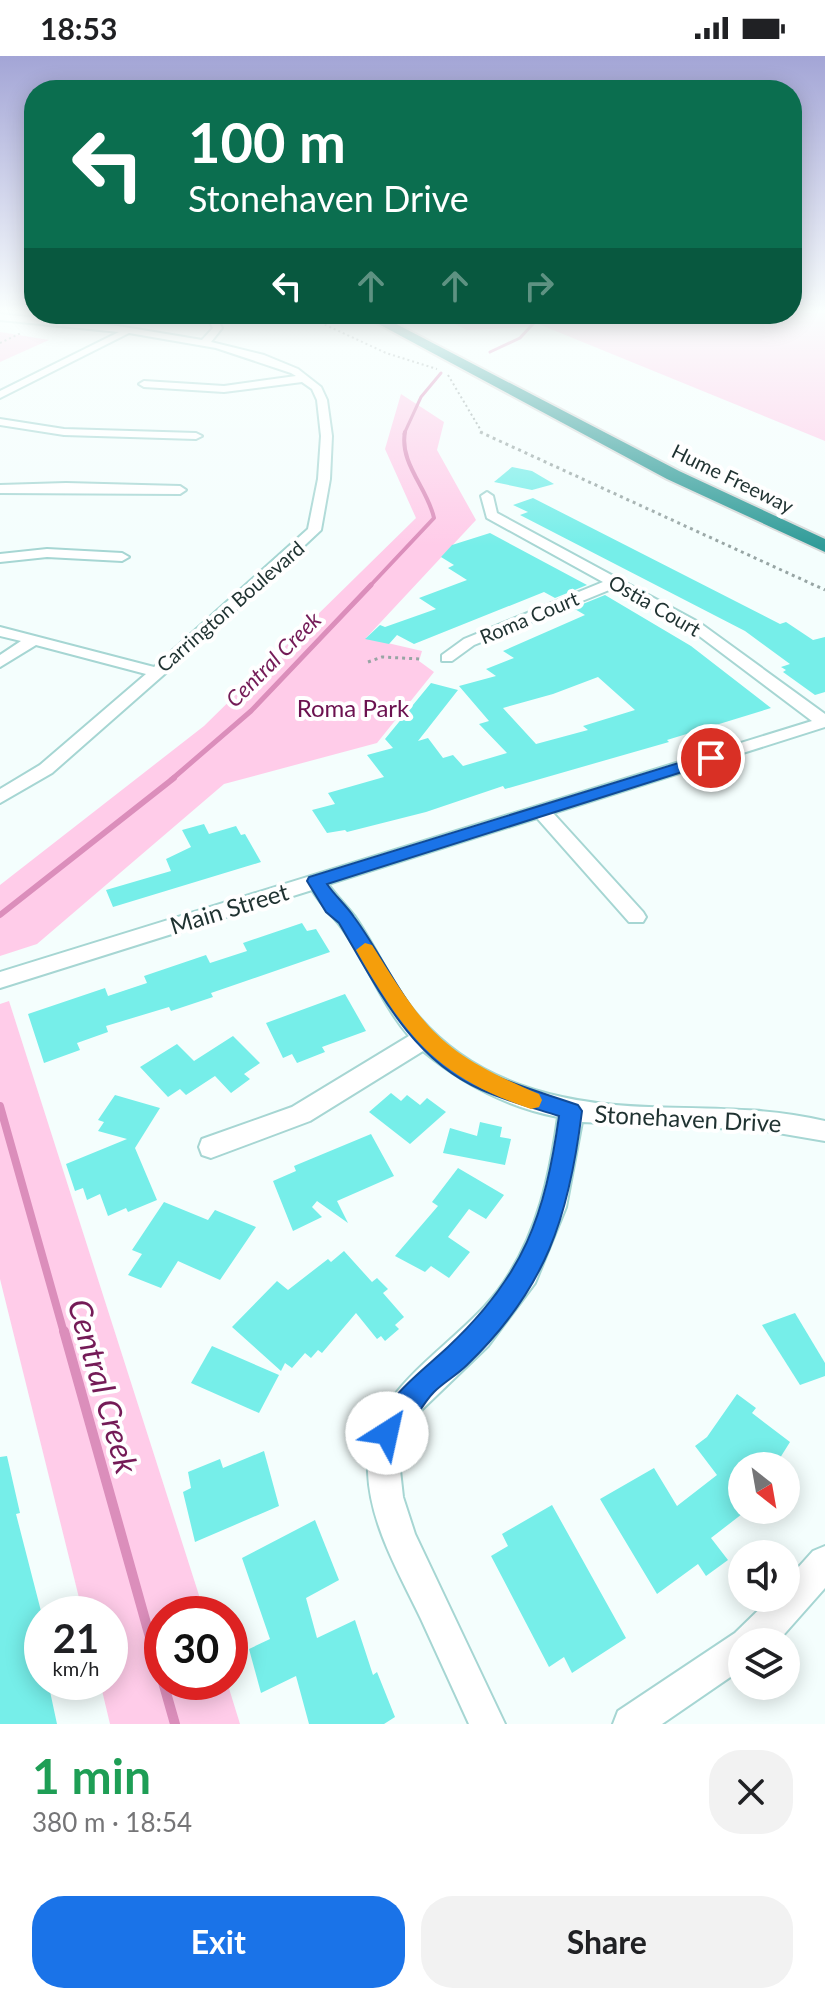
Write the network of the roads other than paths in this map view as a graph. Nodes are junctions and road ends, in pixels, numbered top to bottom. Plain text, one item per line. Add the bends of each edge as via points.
1 (318, 391) edge
2 (513, 391) edge
3 (545, 391) edge
4 (0, 422) edge
5 (196, 436) dead end
6 (0, 489) edge
7 (180, 490) dead end
8 (487, 496) dead end
9 (825, 528) edge
10 (825, 546) edge
11 (122, 557) dead end
12 (0, 558) edge
13 (615, 582) junction
14 (0, 631) edge
15 (32, 641) junction
16 (447, 658) dead end
17 (0, 662) edge
18 (155, 672) junction
19 (825, 722) edge
20 (0, 797) edge
21 (541, 811) junction
22 (322, 879) junction
23 (636, 917) dead end
24 (0, 980) edge
25 (425, 1038) junction
26 (571, 1111) junction
27 (825, 1131) edge
28 (211, 1147) dead end
29 (825, 1563) edge
30 (767, 1628) edge
31 (728, 1658) edge
32 (487, 1724) edge
33 (631, 1724) edge

1 - 18 street, Carrington Boulevard via 326,433 314,530
2 - 10 highway, Hume Freeway via 673,475
3 - 9 highway, Hume Freeway
4 - 5 street via 64,432
6 - 7 street
8 - 13 street, Ostia Court via 491,515
11 - 12 street via 47,553
13 - 16 street, Roma Court via 469,642
13 - 19 street, Ostia Court via 695,626
14 - 15 street
15 - 17 street
15 - 18 street
18 - 20 street, Carrington Boulevard via 46,769
19 - 21 street, Main Street
21 - 22 street, Main Street
21 - 23 street
22 - 24 street, Main Street
22 - 25 street, Stonehaven Drive via 333,907
25 - 26 street, Stonehaven Drive via 451,1062 489,1083
25 - 28 street via 301,1114
26 - 27 street, Stonehaven Drive via 768,1119
26 - 32 street via 553,1209 534,1261 490,1322 400,1411 383,1453 385,1486 399,1529
29 - 30 street
31 - 33 street

